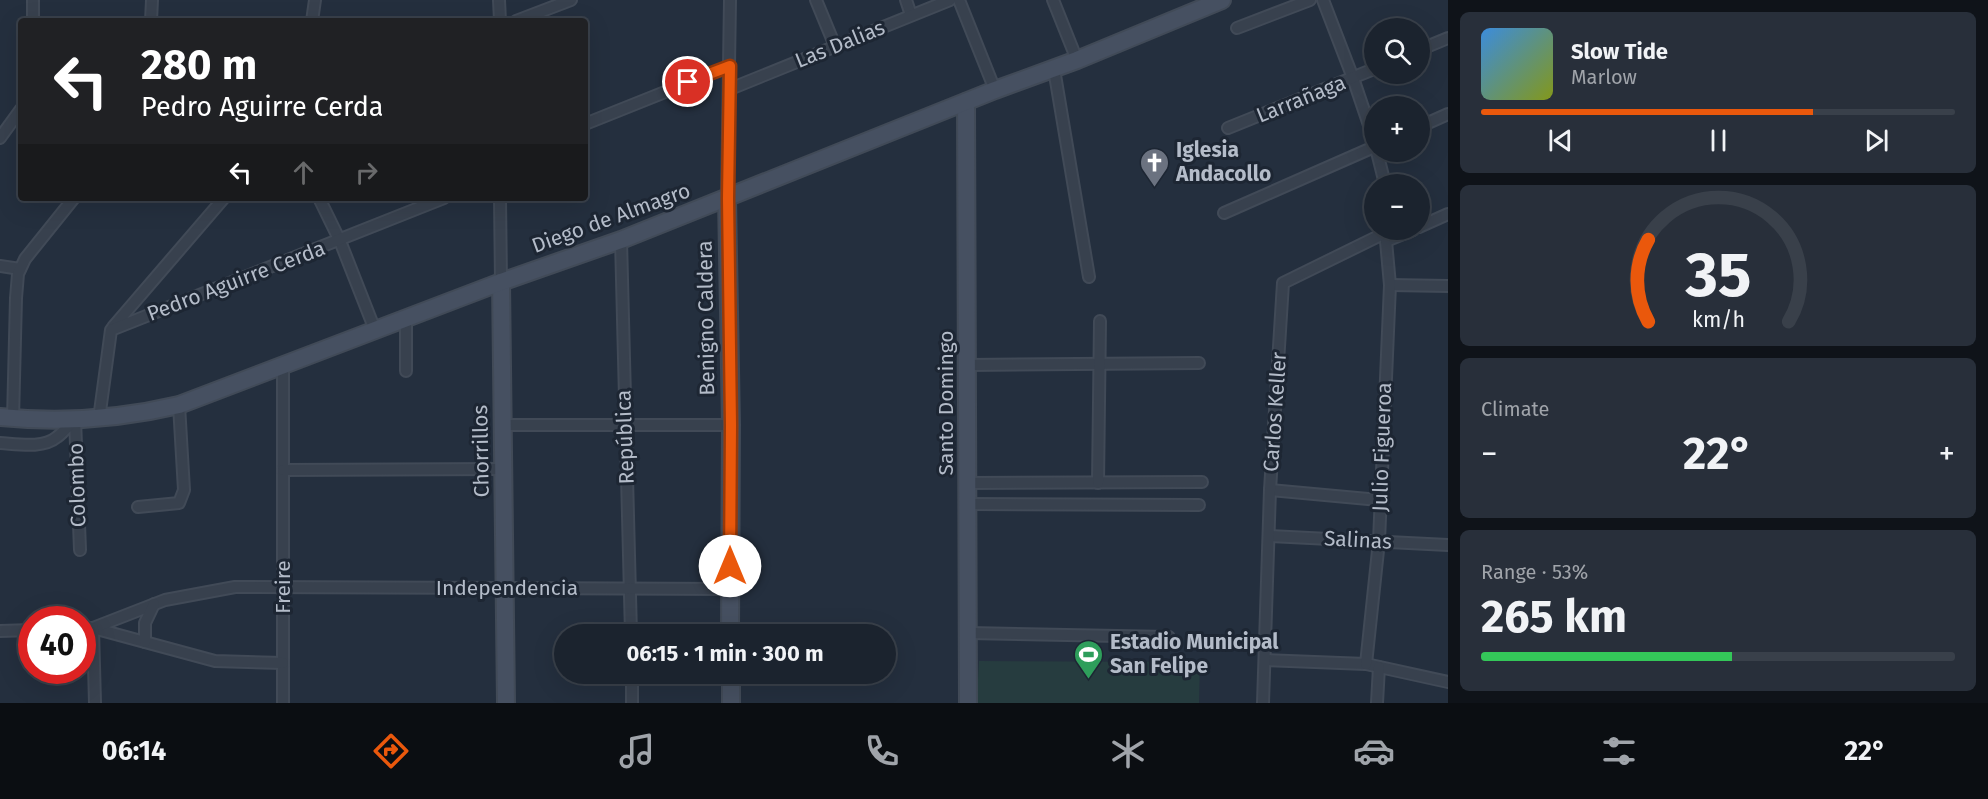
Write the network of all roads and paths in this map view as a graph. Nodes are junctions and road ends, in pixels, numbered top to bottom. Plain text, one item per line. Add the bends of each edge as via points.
1 (33, 0) edge
2 (152, 0) edge
3 (315, 0) edge
4 (499, 0) edge
5 (571, 0) edge
6 (730, 0) edge
7 (816, 0) edge
8 (906, 0) edge
9 (950, 0) edge
10 (958, 0) edge
11 (1053, 0) edge
12 (1222, 0) edge
13 (1310, 0) edge
14 (1323, 0) edge
15 (911, 15) junction
16 (33, 18) edge
17 (151, 18) edge
18 (312, 18) edge
19 (500, 18) edge
20 (524, 18) edge
21 (1237, 28) dead end
22 (1448, 38) edge
23 (1430, 45) edge
24 (835, 46) junction
25 (1077, 60) junction
26 (730, 66) junction
27 (1054, 69) junction
28 (1364, 73) edge
29 (1353, 78) junction
30 (730, 88) junction
31 (995, 90) junction
32 (966, 102) junction
33 (1364, 110) edge
34 (18, 113) edge
35 (1448, 114) edge
36 (1430, 122) edge
37 (588, 123) edge
38 (1228, 128) dead end
39 (0, 138) edge
40 (1364, 151) edge
41 (728, 198) junction
42 (72, 201) edge
43 (221, 201) edge
44 (320, 201) edge
45 (437, 201) edge
46 (500, 201) edge
47 (1224, 213) dead end
48 (1448, 214) edge
49 (1430, 222) edge
50 (621, 240) junction
51 (1375, 240) edge
52 (1388, 240) edge
53 (340, 241) junction
54 (0, 266) edge
55 (20, 270) junction
56 (1089, 277) dead end
57 (501, 282) junction
58 (1390, 285) junction
59 (1448, 286) edge
60 (406, 318) junction
61 (1100, 321) dead end
62 (111, 330) junction
63 (375, 330) junction
64 (1199, 363) dead end
65 (968, 365) junction
66 (1100, 365) junction
67 (283, 366) junction
68 (406, 371) dead end
69 (179, 405) junction
70 (7, 418) edge
71 (75, 419) junction
72 (99, 419) junction
73 (503, 425) junction
74 (625, 425) junction
75 (731, 425) junction
76 (0, 443) edge
77 (503, 469) junction
78 (283, 470) junction
79 (1202, 482) dead end
80 (968, 483) junction
81 (1098, 483) junction
82 (1270, 490) junction
83 (1379, 500) junction
84 (969, 504) junction
85 (1199, 505) dead end
86 (138, 507) dead end
87 (1269, 536) junction
88 (1379, 541) junction
89 (1448, 544) edge
90 (80, 550) dead end
91 (283, 586) junction
92 (631, 588) junction
93 (505, 589) junction
94 (730, 589) junction
95 (154, 604) junction
96 (631, 624) edge
97 (730, 624) edge
98 (96, 625) edge
99 (18, 630) edge
100 (96, 630) edge
101 (0, 631) edge
102 (969, 633) junction
103 (1169, 637) dead end
104 (145, 642) junction
105 (1266, 660) junction
106 (283, 663) junction
107 (1366, 664) junction
108 (1378, 667) junction
109 (1448, 682) edge
110 (93, 684) edge
111 (632, 684) edge
112 (731, 684) edge
113 (95, 703) edge
114 (284, 703) edge
115 (506, 703) edge
116 (632, 703) edge
117 (731, 703) edge
118 (968, 703) edge
119 (1263, 703) edge
120 (1377, 703) edge

1 - 16 street
2 - 17 street
3 - 18 street
4 - 19 street
5 - 20 street
6 - 26 street, Benigno Caldera
7 - 24 street
8 - 15 street
9 - 15 street, Las Dalias
10 - 31 street
11 - 25 street
12 - 25 street, Diego de Almagro
13 - 21 street
14 - 29 street
15 - 24 street, Las Dalias
22 - 23 street
24 - 30 street, Las Dalias
25 - 27 street, Diego de Almagro
26 - 30 street, Benigno Caldera
26 - 37 street
27 - 31 street, Diego de Almagro
27 - 56 street
28 - 29 street, Larrañaga
29 - 33 street
29 - 38 street, Larrañaga
30 - 41 street, Benigno Caldera
31 - 32 street, Diego de Almagro
32 - 41 street, Diego de Almagro
32 - 65 street, Santo Domingo
34 - 39 street
35 - 36 street
40 - 47 street
41 - 50 street, Diego de Almagro
41 - 75 street, Benigno Caldera
42 - 55 street
43 - 62 street
44 - 53 street
45 - 53 street, Pedro Aguirre Cerda
46 - 57 street, Chorrillos
48 - 49 street
50 - 57 street, Diego de Almagro
50 - 74 street, República
51 - 82 street, Carlos Keller via 1283,283
52 - 58 street, Julio Figueroa
53 - 62 street, Pedro Aguirre Cerda
53 - 63 street
54 - 55 street
55 - 70 street
57 - 60 street, Diego de Almagro
57 - 73 street, Chorrillos
58 - 59 street
58 - 83 street, Julio Figueroa
60 - 63 street, Diego de Almagro
60 - 68 street
61 - 66 street
62 - 72 street
63 - 67 street, Diego de Almagro
64 - 66 street
65 - 66 street
65 - 80 street, Santo Domingo
66 - 81 street
67 - 69 street, Diego de Almagro
67 - 78 street, Freire
69 - 72 street, Diego de Almagro
69 - 86 street via 184,490 179,503
70 - 71 street, Diego de Almagro
71 - 72 street, Diego de Almagro
71 - 76 street via 56,438 44,443
71 - 90 street, Colombo
73 - 74 street
73 - 77 street, Chorrillos
74 - 75 street
74 - 92 street, República
75 - 94 street, Benigno Caldera
77 - 78 street
77 - 93 street, Chorrillos
78 - 91 street, Freire
79 - 81 street
80 - 81 street
80 - 84 street, Santo Domingo
82 - 83 street, Salinas
82 - 87 street, Carlos Keller
83 - 88 street, Julio Figueroa
84 - 85 street
84 - 102 street, Santo Domingo
87 - 88 street, Salinas
87 - 105 street, Carlos Keller
88 - 89 street, Salinas
88 - 107 street, Julio Figueroa
91 - 93 street, Independencia
91 - 95 street, Independencia via 235,587
91 - 106 street, Freire
92 - 93 street, Independencia
92 - 94 street, Independencia
92 - 96 street, República
93 - 115 street, Chorrillos
94 - 97 street, Benigno Caldera
95 - 98 street, Independencia
95 - 104 street via 145,623
99 - 101 street
100 - 104 street
102 - 103 street
102 - 118 street, Santo Domingo
104 - 106 street via 215,661
105 - 107 street
105 - 119 street, Carlos Keller
106 - 114 street, Freire
107 - 108 street
108 - 109 street
108 - 120 street
110 - 113 street
111 - 116 street
112 - 117 street

